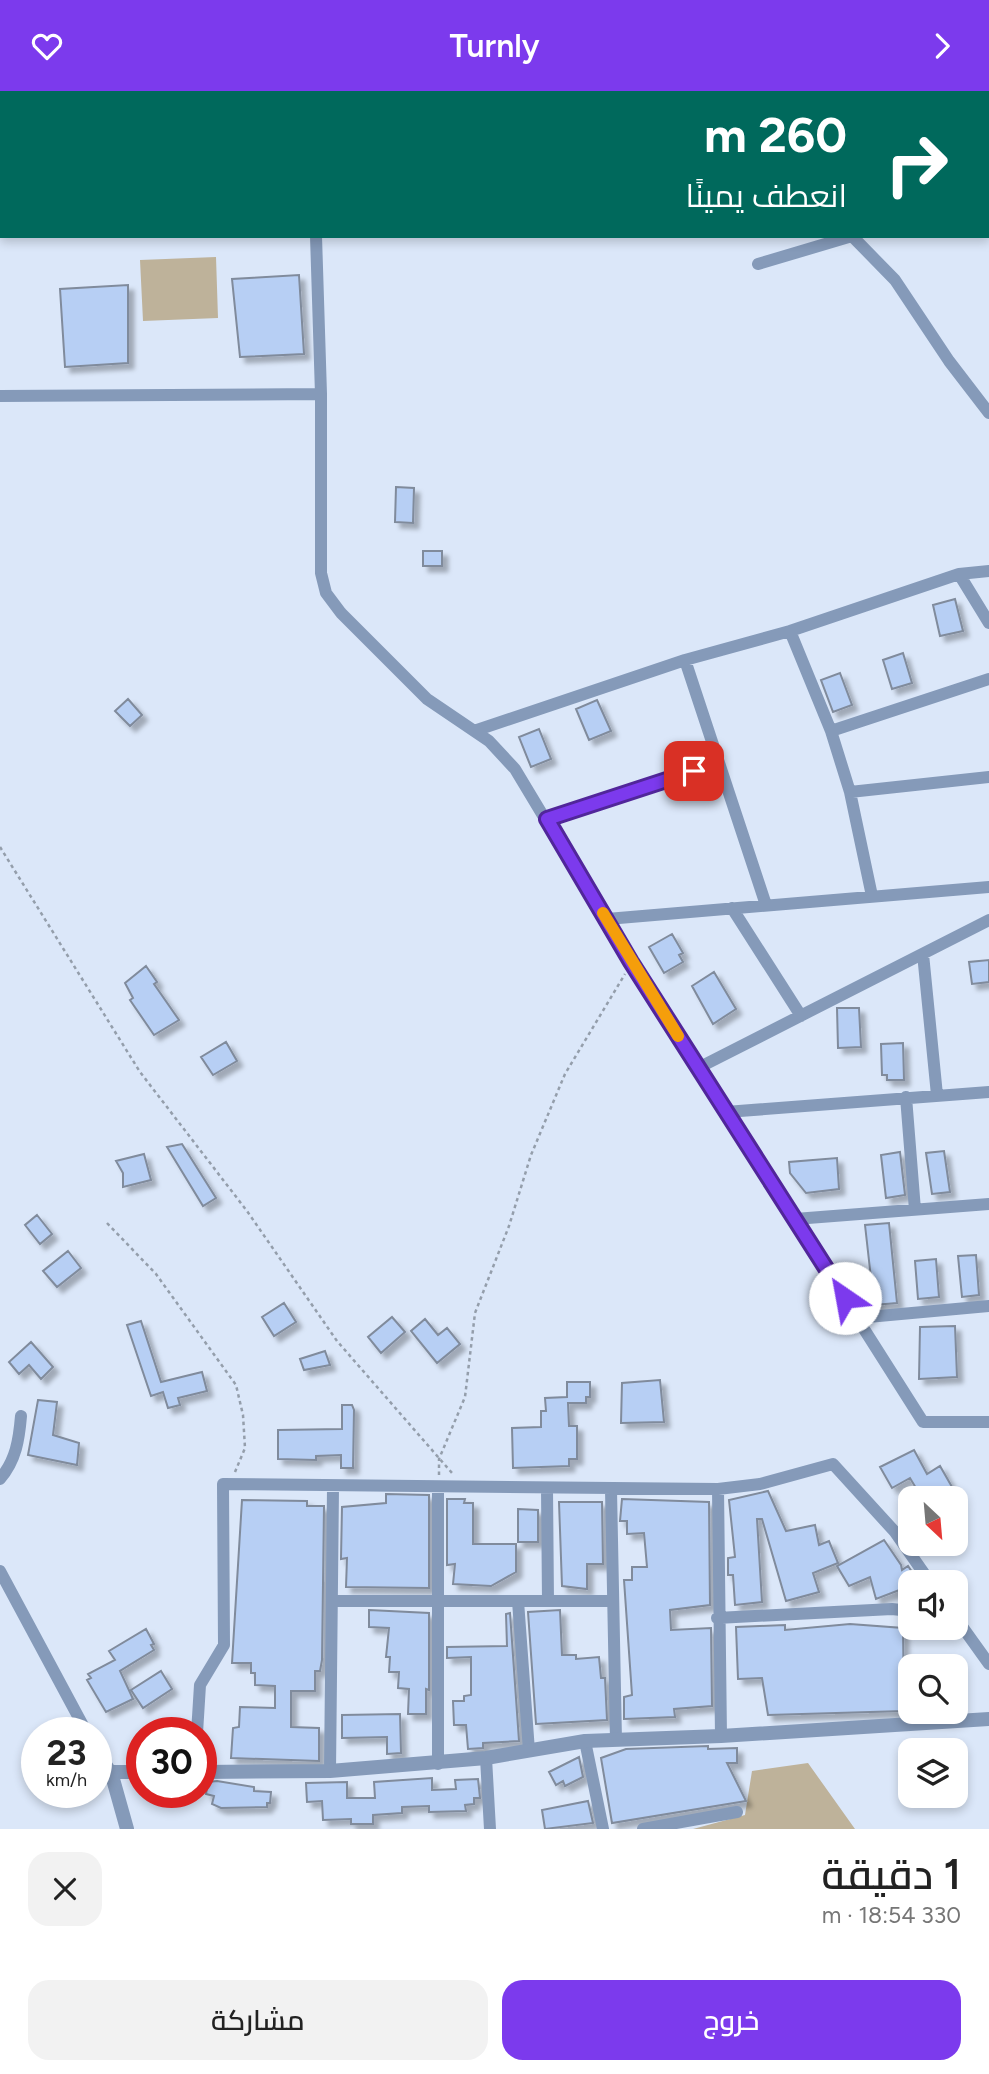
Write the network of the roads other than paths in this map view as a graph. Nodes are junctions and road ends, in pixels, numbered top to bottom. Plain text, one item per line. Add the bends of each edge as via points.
1 (316, 238) edge
2 (845, 238) edge
3 (854, 238) edge
4 (758, 264) dead end
5 (321, 394) junction
6 (0, 396) edge
7 (989, 413) edge
8 (989, 571) edge
9 (959, 574) junction
10 (989, 622) edge
11 (789, 631) junction
12 (685, 660) junction
13 (989, 679) edge
14 (474, 731) junction
15 (831, 731) junction
16 (719, 763) junction
17 (989, 778) edge
18 (850, 792) junction
19 (547, 819) junction
20 (989, 887) edge
21 (872, 897) junction
22 (766, 905) junction
23 (732, 908) junction
24 (607, 919) junction
25 (989, 920) edge
26 (923, 954) junction
27 (801, 1016) junction
28 (698, 1068) junction
29 (989, 1092) edge
30 (937, 1095) junction
31 (906, 1097) junction
32 (726, 1112) junction
33 (989, 1204) edge
34 (915, 1210) junction
35 (795, 1219) junction
36 (989, 1305) edge
37 (858, 1318) junction
38 (21, 1416) dead end
39 (987, 1425) edge
40 (0, 1479) edge
41 (333, 1487) junction
42 (438, 1488) junction
43 (547, 1489) junction
44 (718, 1489) junction
45 (611, 1490) junction
46 (921, 1570) edge
47 (0, 1571) edge
48 (332, 1601) junction
49 (438, 1601) junction
50 (518, 1601) junction
51 (548, 1601) junction
52 (611, 1601) junction
53 (898, 1610) edge
54 (717, 1618) junction
55 (968, 1637) edge
56 (989, 1664) edge
57 (78, 1717) edge
58 (198, 1717) edge
59 (989, 1719) edge
60 (721, 1736) junction
61 (616, 1740) junction
62 (584, 1741) junction
63 (529, 1751) junction
64 (486, 1759) junction
65 (438, 1763) junction
66 (330, 1771) junction
67 (217, 1772) edge
68 (112, 1776) edge
69 (737, 1812) dead end
70 (127, 1829) edge
71 (490, 1829) edge
72 (603, 1829) edge
73 (643, 1829) edge

1 - 5 street
2 - 4 street
3 - 7 street via 895,280
5 - 6 street
5 - 14 street via 321,573 326,593 417,690
8 - 9 street
9 - 10 street
9 - 11 street
11 - 12 street
11 - 15 street
12 - 14 street
12 - 16 street
13 - 15 street
14 - 19 street via 508,760
15 - 18 street
16 - 19 street
16 - 22 street
17 - 18 street
18 - 21 street
19 - 24 street
20 - 21 street
21 - 22 street
22 - 23 street
23 - 24 street
23 - 27 street
24 - 28 street
25 - 26 street
26 - 27 street
26 - 30 street
27 - 28 street
28 - 32 street
29 - 30 street
30 - 31 street
31 - 32 street
31 - 34 street
32 - 35 street
33 - 34 street
34 - 35 street
35 - 37 street
36 - 37 street
37 - 39 street via 923,1422
38 - 40 street via 18,1446
41 - 42 street
41 - 48 street
41 - 58 street via 223,1484 224,1645 200,1685
42 - 43 street
42 - 49 street
43 - 45 street
43 - 51 street
44 - 45 street
44 - 46 street via 760,1484 833,1464
44 - 54 street
45 - 52 street
47 - 57 street
48 - 49 street
48 - 66 street
49 - 50 street
49 - 65 street
50 - 51 street
50 - 63 street
51 - 52 street
52 - 61 street
53 - 54 street
54 - 60 street
55 - 56 street
59 - 60 street
60 - 61 street
61 - 62 street
62 - 63 street
62 - 72 street
63 - 64 street
64 - 65 street
64 - 71 street
65 - 66 street
66 - 67 street
68 - 70 street
69 - 73 street

